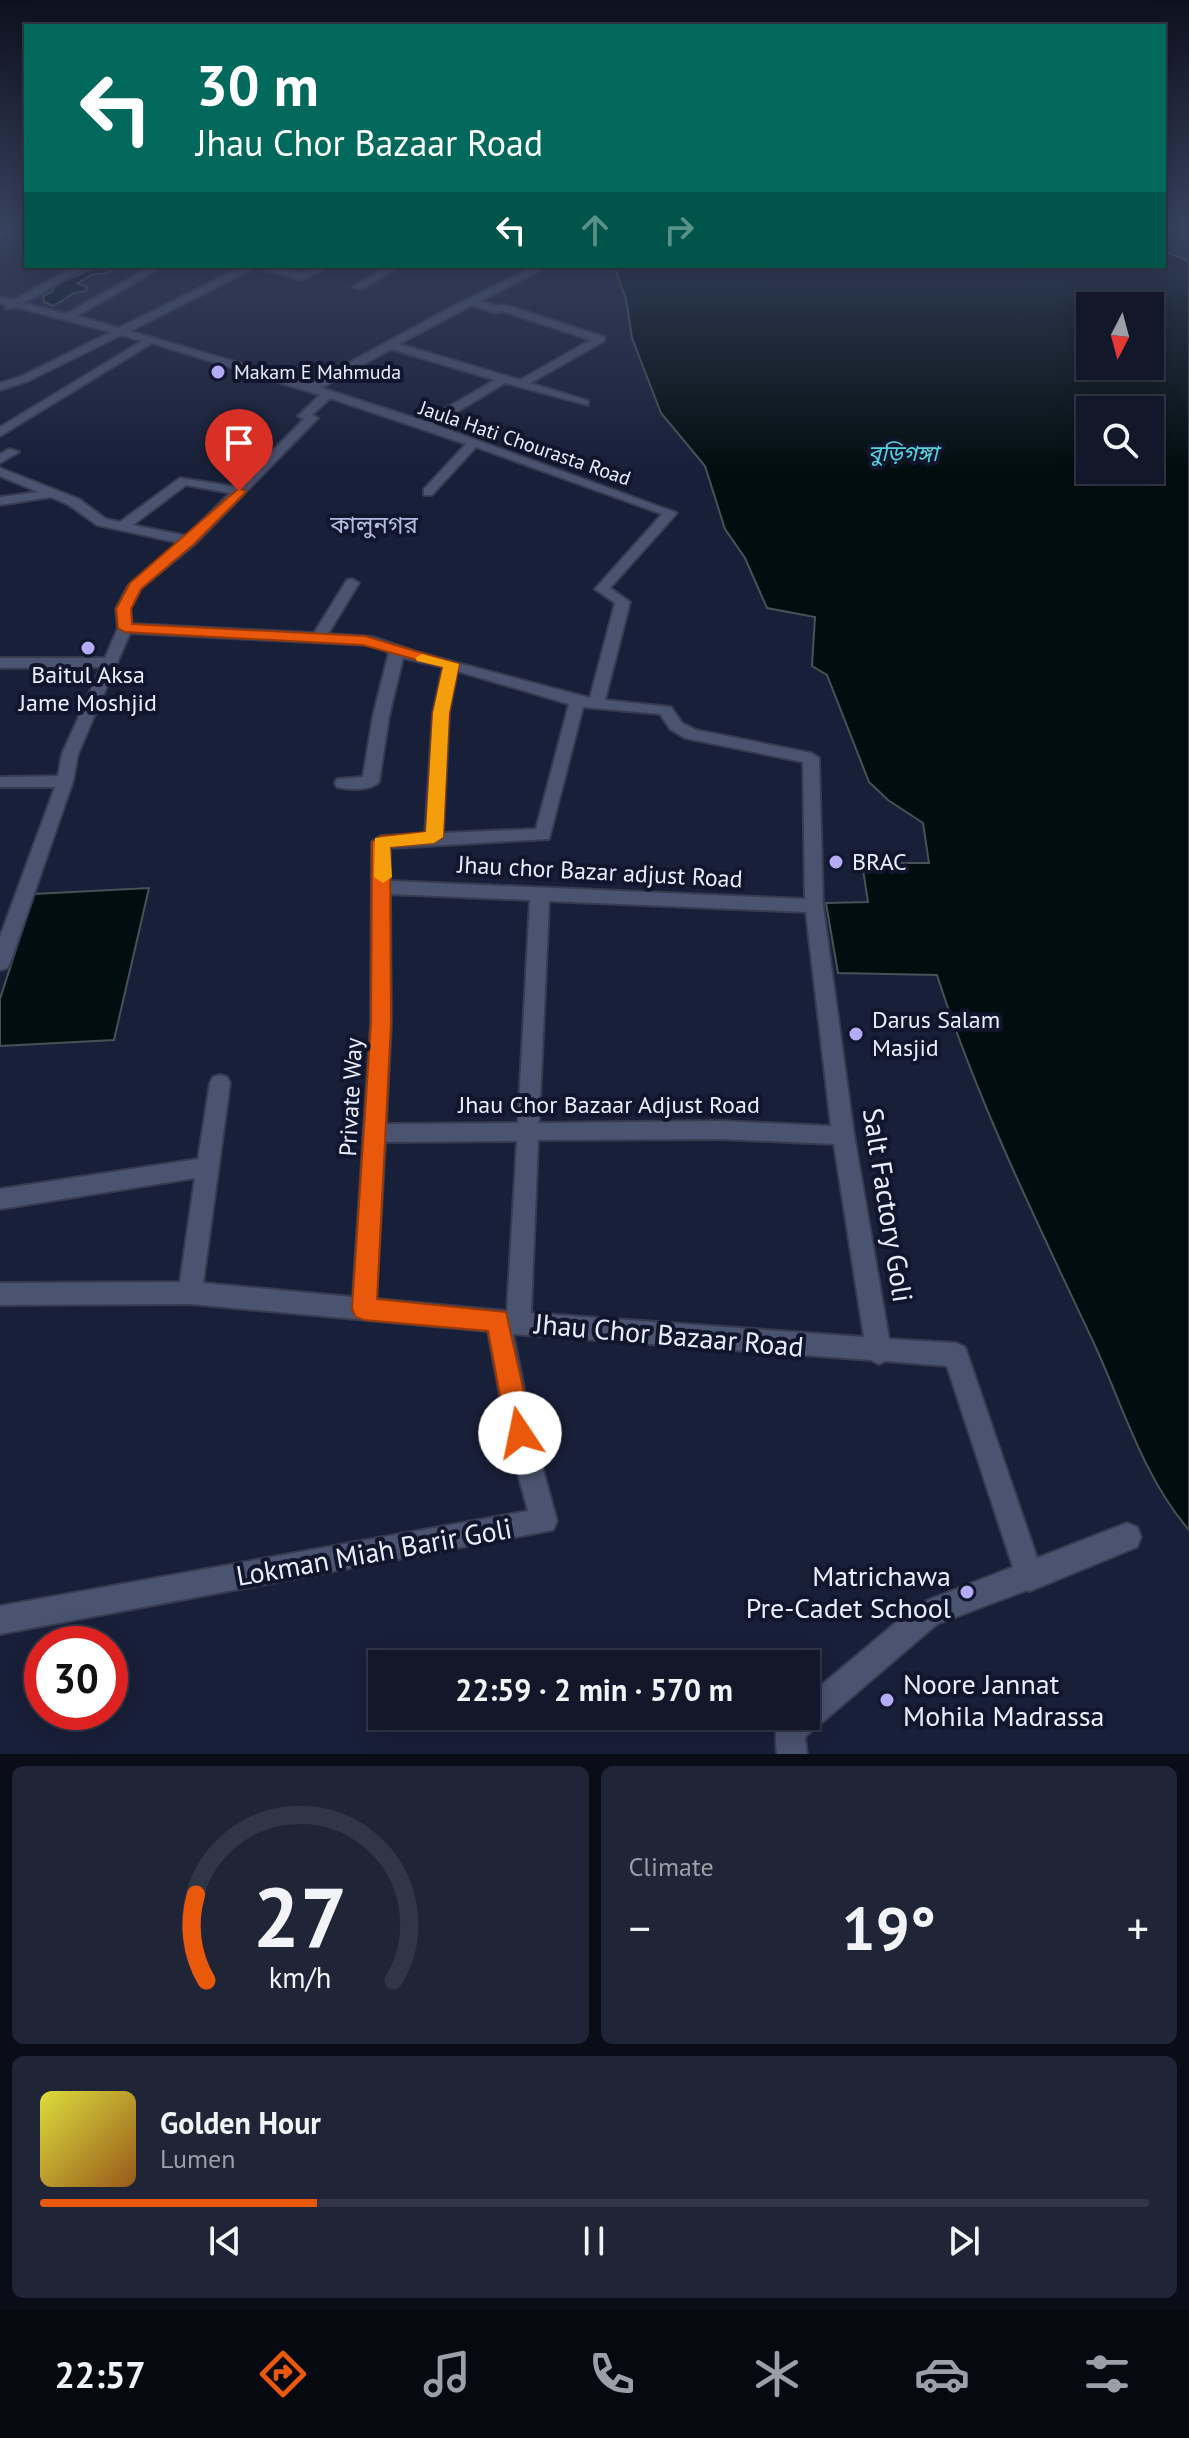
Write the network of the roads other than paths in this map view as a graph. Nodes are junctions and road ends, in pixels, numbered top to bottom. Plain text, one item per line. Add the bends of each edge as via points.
1 (31, 308) edge
2 (84, 308) edge
3 (166, 308) edge
4 (461, 308) edge
5 (504, 308) edge
6 (68, 317) junction
7 (118, 331) junction
8 (152, 339) junction
9 (390, 345) junction
10 (504, 379) junction
11 (521, 384) junction
12 (0, 387) edge
13 (312, 388) junction
14 (328, 393) junction
15 (584, 403) dead end
16 (423, 427) junction
17 (0, 432) edge
18 (473, 443) junction
19 (13, 452) dead end
20 (0, 459) edge
21 (0, 472) edge
22 (239, 491) junction
23 (428, 492) dead end
24 (51, 494) junction
25 (0, 501) edge
26 (122, 527) junction
27 (190, 541) junction
28 (352, 583) dead end
29 (125, 628) junction
30 (319, 637) junction
31 (397, 651) junction
32 (112, 662) junction
33 (0, 663) edge
34 (451, 664) junction
35 (577, 702) junction
36 (596, 704) junction
37 (65, 781) junction
38 (0, 782) edge
39 (343, 783) dead end
40 (434, 837) junction
41 (384, 887) junction
42 (540, 893) junction
43 (814, 906) junction
44 (0, 963) edge
45 (220, 1083) dead end
46 (531, 1129) junction
47 (375, 1133) junction
48 (843, 1135) junction
49 (207, 1167) junction
50 (0, 1199) edge
51 (190, 1293) junction
52 (0, 1294) edge
53 (364, 1309) junction
54 (508, 1322) junction
55 (879, 1352) junction
56 (1127, 1537) dead end
57 (1030, 1577) junction
58 (0, 1620) edge
59 (792, 1754) edge

1 - 6 street, Jaula Hati Chourasta Road
2 - 6 street
3 - 7 street
4 - 9 street
5 - 11 street via 600,339
6 - 7 street, Jaula Hati Chourasta Road
7 - 8 street, Jaula Hati Chourasta Road
7 - 12 street
8 - 13 street, Jaula Hati Chourasta Road
8 - 17 street
9 - 10 street
9 - 13 street
10 - 11 street
10 - 16 street
11 - 15 street
13 - 14 street, Jaula Hati Chourasta Road
14 - 16 street, Jaula Hati Chourasta Road
14 - 22 street via 304,416 312,418
16 - 18 street, Jaula Hati Chourasta Road
18 - 23 street
18 - 36 street, Jaula Hati Chourasta Road via 670,513 602,589 623,602
19 - 20 street
21 - 24 street
22 - 26 street via 184,481
22 - 27 street
24 - 25 street
24 - 26 street
26 - 27 street
27 - 29 street via 135,586 123,609
28 - 30 street
29 - 30 street
29 - 32 street
30 - 31 street via 373,641
31 - 34 street
31 - 39 street via 371,782
32 - 33 street
32 - 37 street via 70,754
34 - 35 street
34 - 40 street via 441,713
35 - 36 street
35 - 40 street via 543,835
36 - 43 street, Salt Factory Goli via 665,710 676,726 691,734 811,758
37 - 38 street
37 - 44 street
40 - 41 street, Private Way via 381,842
41 - 42 street, Jhau chor Bazar adjust Road
41 - 47 street, Private Way
42 - 43 street, Jhau chor Bazar adjust Road
42 - 46 street
43 - 48 street, Salt Factory Goli
45 - 49 street
46 - 47 street, Jhau Chor Bazaar Adjust Road
46 - 48 street, Jhau Chor Bazaar Adjust Road
46 - 54 street
47 - 53 street, Private Way
48 - 55 street, Salt Factory Goli
49 - 50 street
49 - 51 street
51 - 52 street, Jhau Chor Bazaar Road
51 - 53 street, Jhau Chor Bazaar Road
53 - 54 street, Jhau Chor Bazaar Road
54 - 55 street, Jhau Chor Bazaar Road
54 - 58 street, Lokman Miah Barir Goli via 520,1433 544,1521
55 - 57 street via 956,1355
56 - 57 street
57 - 59 street via 928,1614 790,1731

